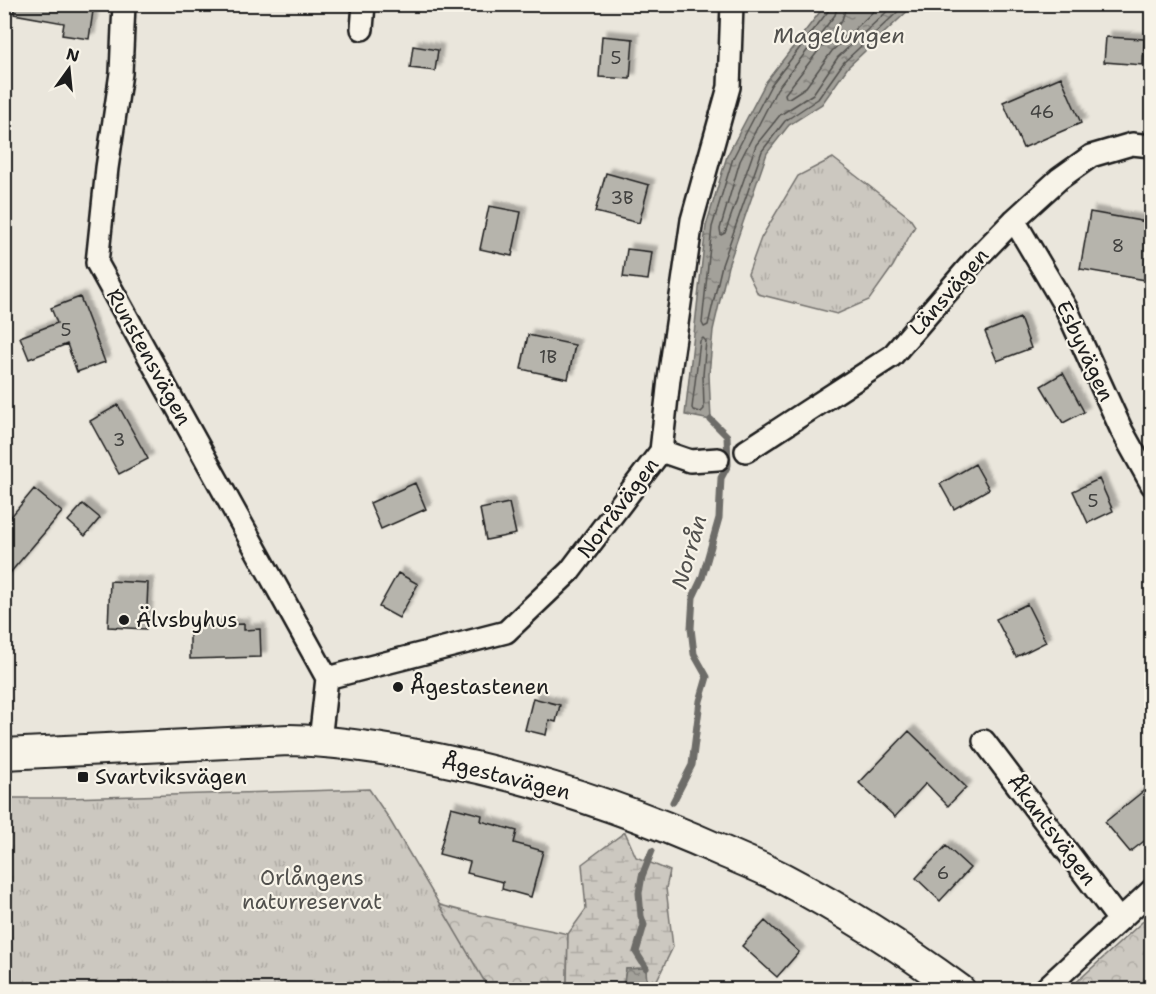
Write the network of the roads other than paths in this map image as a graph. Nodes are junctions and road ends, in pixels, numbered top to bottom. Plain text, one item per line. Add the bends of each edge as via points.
1 (124, 4) edge
2 (364, 4) edge
3 (732, 4) edge
4 (362, 29) dead end
5 (1152, 146) edge
6 (1014, 220) junction
7 (661, 451) junction
8 (746, 451) dead end
9 (718, 459) dead end
10 (1152, 485) edge
11 (327, 678) junction
12 (320, 741) junction
13 (984, 741) dead end
14 (4, 754) edge
15 (1152, 890) edge
16 (1119, 920) junction
17 (960, 990) edge
18 (1044, 990) edge

1 - 11 street, Runstensvägen via 121,73 98,263
2 - 4 street
3 - 7 street, Norråvägen via 729,87 692,220
5 - 6 street, Länsvägen via 1132,144 1092,156 1059,179
6 - 8 street, Länsvägen via 892,356
6 - 10 street, Esbyvägen via 1066,308 1122,431
7 - 9 street via 690,461
7 - 11 street, Norråvägen via 570,571 506,632
11 - 12 street
12 - 14 main road, Ågestavägen
12 - 17 main road, Ågestavägen via 376,747 471,766 567,790 677,830 783,878 898,945
13 - 16 street, Åkantsvägen
15 - 16 street
16 - 18 street

